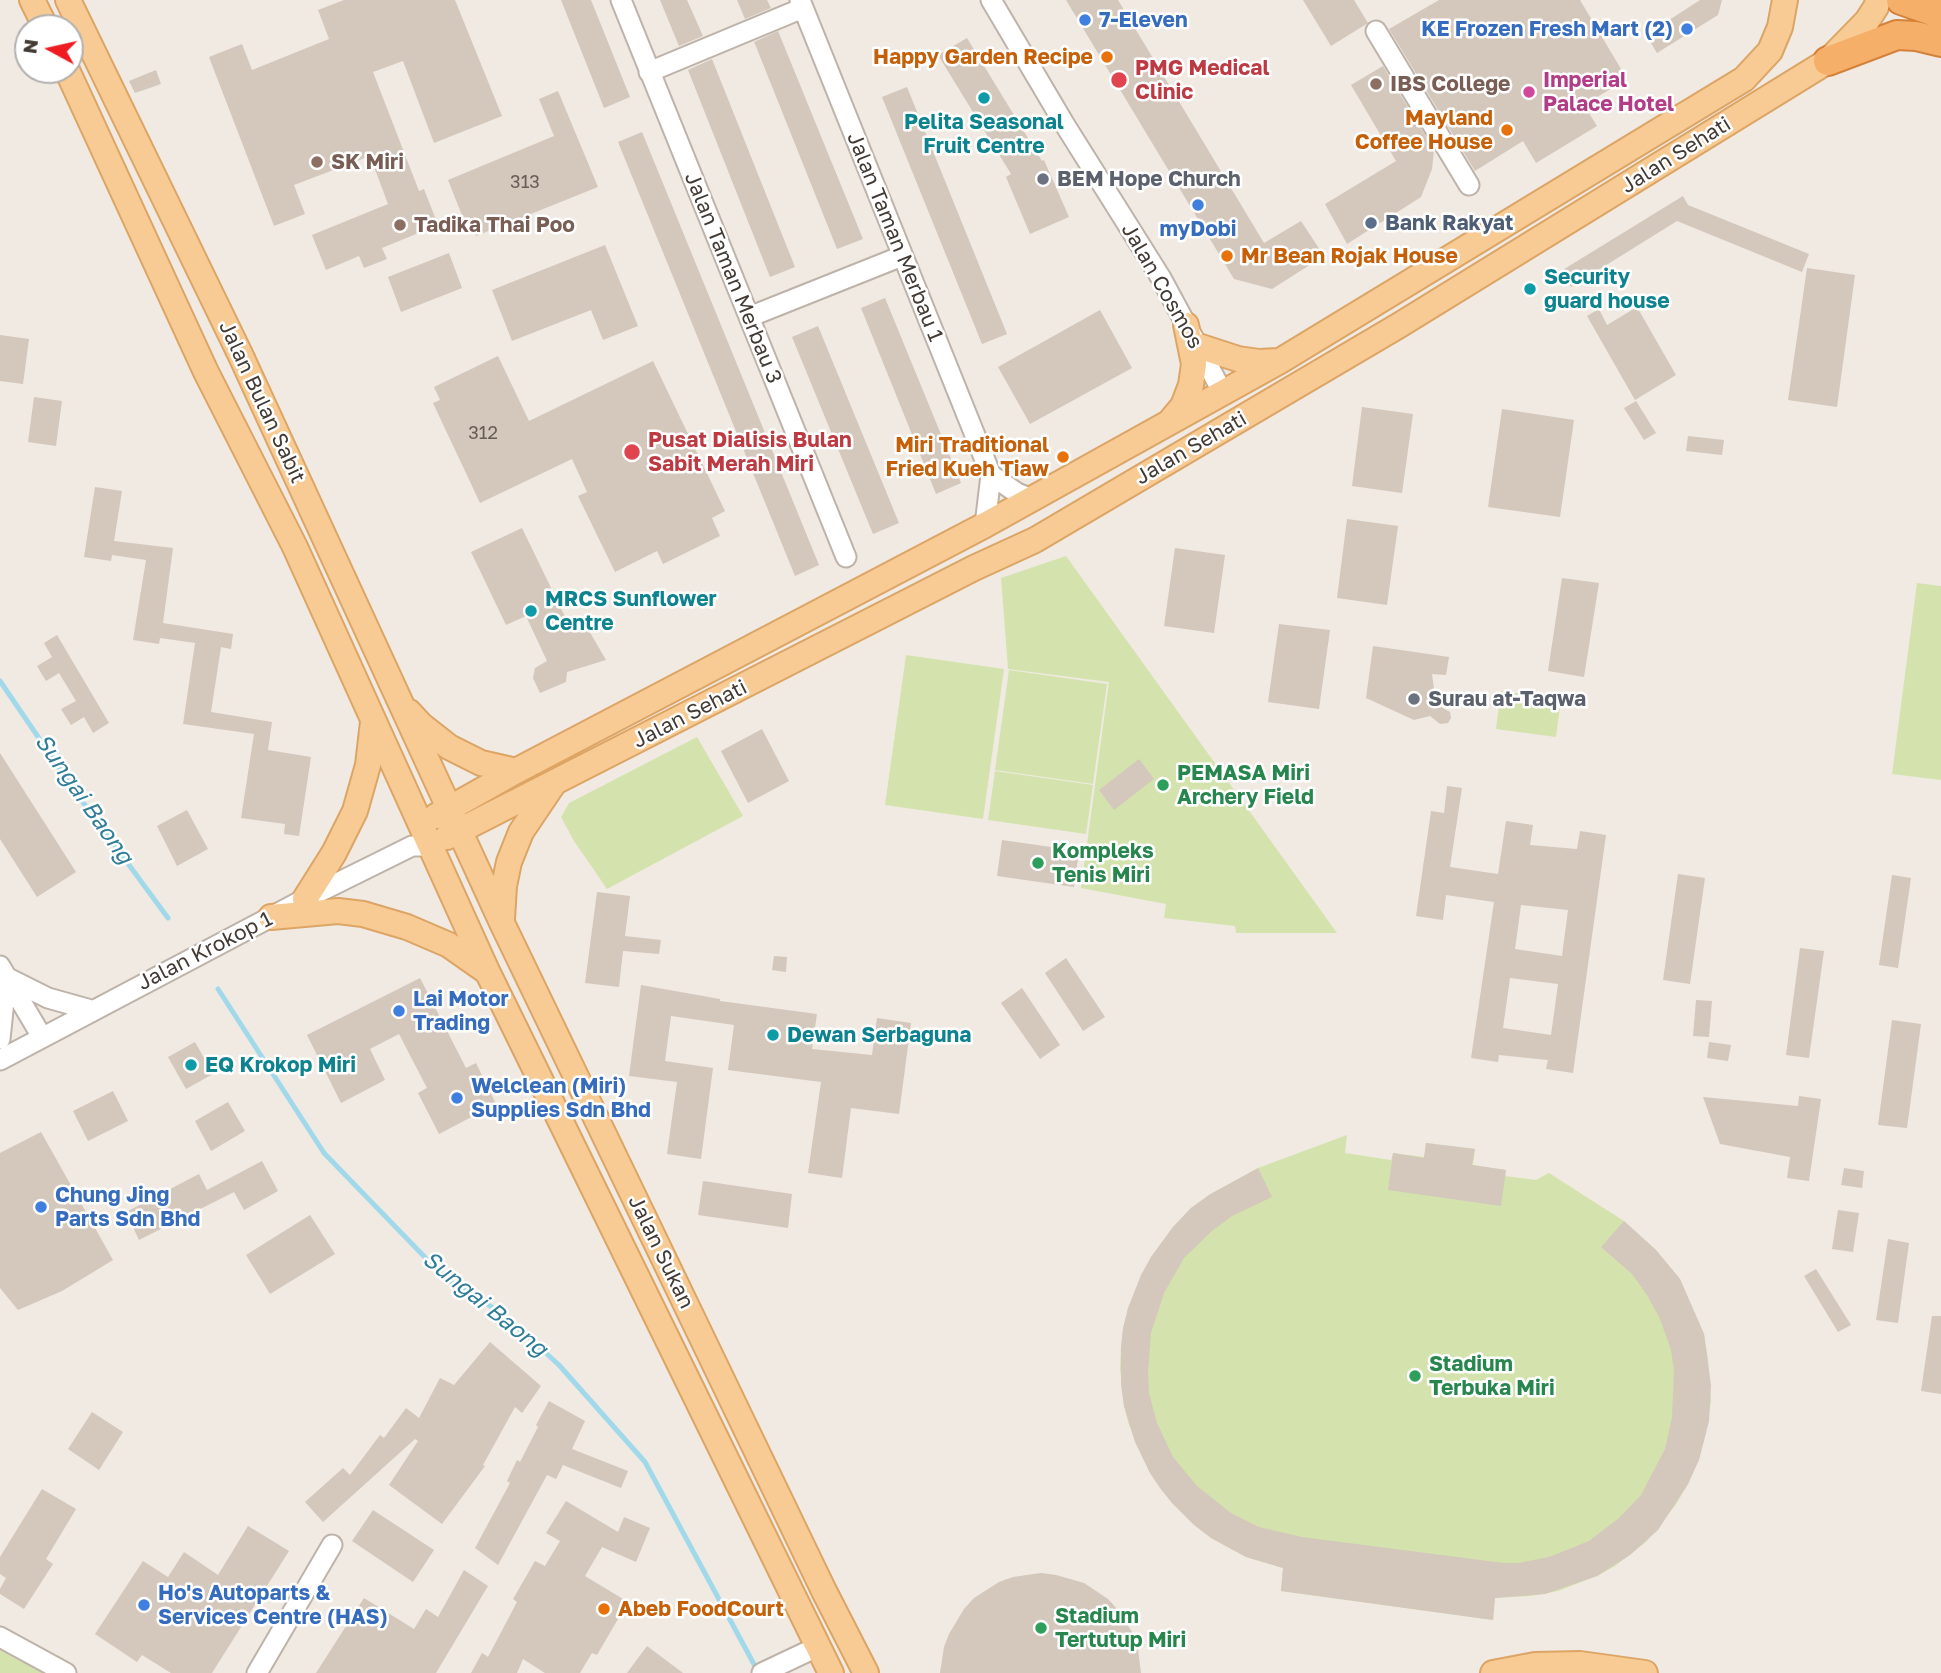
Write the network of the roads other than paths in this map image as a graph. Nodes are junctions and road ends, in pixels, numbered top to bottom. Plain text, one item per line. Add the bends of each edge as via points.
1 (68, 0) edge
2 (621, 0) edge
3 (991, 0) edge
4 (1785, 0) edge
5 (1878, 0) edge
6 (1900, 0) edge
7 (801, 4) edge
8 (1941, 13) edge
9 (1376, 32) dead end
10 (1941, 42) edge
11 (1828, 61) junction
12 (649, 72) junction
13 (74, 84) edge
14 (1469, 185) dead end
15 (902, 256) junction
16 (749, 317) junction
17 (1398, 326) junction
18 (1192, 335) junction
19 (1280, 361) junction
20 (1223, 393) junction
21 (1169, 422) junction
22 (991, 475) junction
23 (1032, 499) junction
24 (985, 525) junction
25 (1035, 540) junction
26 (846, 557) dead end
27 (398, 699) junction
28 (373, 720) junction
29 (516, 771) junction
30 (554, 782) junction
31 (454, 819) junction
32 (422, 840) junction
33 (305, 899) junction
34 (271, 917) junction
35 (502, 923) junction
36 (487, 971) junction
37 (3, 972) edge
38 (91, 1010) junction
39 (42, 1037) junction
40 (0, 1039) edge
41 (0, 1060) edge
42 (332, 1545) dead end
43 (0, 1637) edge
44 (817, 1647) junction
45 (66, 1673) edge
46 (257, 1673) edge
47 (762, 1673) edge
48 (831, 1673) edge
49 (866, 1673) edge
50 (1493, 1673) edge
51 (1645, 1673) edge

1 - 27 main road, Jalan Bulan Sabit via 240,354
2 - 12 street, Jalan Taman Merbau 3
3 - 18 street, Jalan Cosmos
4 - 19 main road, Jalan Sehati via 1770,51 1744,79
5 - 11 main road, Jalan Sehati via 1867,21
6 - 8 highway
7 - 12 street
7 - 15 street, Jalan Taman Merbau 1
9 - 14 street
10 - 11 highway via 1897,35
11 - 17 main road, Jalan Sehati
12 - 16 street, Jalan Taman Merbau 3
13 - 28 main road, Jalan Bulan Sabit
15 - 16 street
15 - 22 street, Jalan Taman Merbau 1
16 - 26 street, Jalan Taman Merbau 3
17 - 20 main road via 1371,328 1266,391
17 - 25 main road, Jalan Sehati
18 - 19 main road via 1238,359
18 - 20 street, Jalan Cosmos
18 - 21 main road via 1191,385
19 - 20 main road, Jalan Sehati
20 - 21 main road, Jalan Sehati
20 - 25 main road via 1197,433 1047,522
21 - 23 main road, Jalan Sehati
22 - 23 street
22 - 24 street
23 - 24 main road, Jalan Sehati
24 - 29 main road, Jalan Sehati
25 - 30 main road, Jalan Sehati
27 - 29 main road via 449,747 481,763
27 - 31 main road, Jalan Bulan Sabit
28 - 32 main road, Jalan Bulan Sabit
28 - 33 main road via 368,765 355,811
29 - 31 main road, Jalan Sehati
30 - 31 main road, Jalan Sehati
30 - 35 main road via 521,832 509,862
31 - 32 main road
31 - 35 main road, Jalan Sukan
32 - 33 street, Jalan Krokop 1
32 - 36 main road, Jalan Sukan
33 - 34 street, Jalan Krokop 1
34 - 36 main road via 338,911 363,914 407,926 449,945
34 - 38 street, Jalan Krokop 1
35 - 49 main road, Jalan Sukan
36 - 44 main road, Jalan Sukan
37 - 38 street via 48,998
37 - 39 street
37 - 40 street
38 - 39 street, Jalan Krokop 1
39 - 41 street, Jalan Krokop 1
42 - 46 street
43 - 45 street
44 - 47 street
44 - 48 main road, Jalan Sukan
50 - 51 main road via 1535,1665 1580,1664

